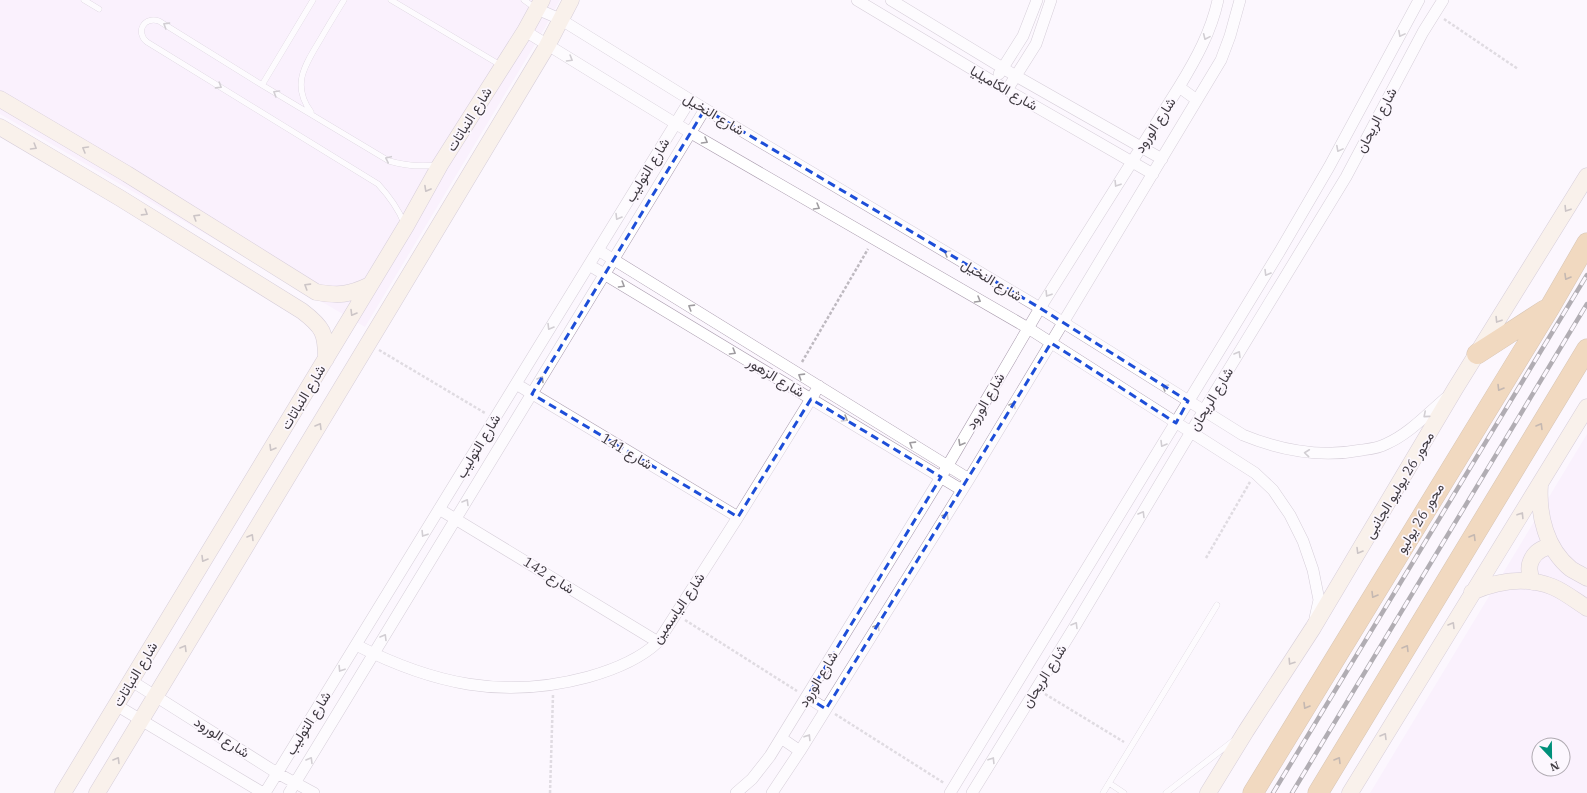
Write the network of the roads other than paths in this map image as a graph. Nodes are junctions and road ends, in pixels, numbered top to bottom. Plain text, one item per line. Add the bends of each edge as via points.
1 (84, 0) edge
2 (313, 0) edge
3 (344, 0) edge
4 (392, 0) edge
5 (571, 0) edge
6 (857, 0) edge
7 (891, 0) edge
8 (1036, 0) edge
9 (1051, 0) edge
10 (1218, 0) edge
11 (1240, 0) edge
12 (1431, 0) edge
13 (1444, 0) edge
14 (1416, 2) edge
15 (534, 3) edge
16 (99, 9) dead end
17 (1435, 13) junction
18 (560, 19) junction
19 (525, 31) junction
20 (1423, 32) junction
21 (546, 46) junction
22 (502, 66) junction
23 (1002, 68) junction
24 (1016, 76) junction
25 (994, 82) junction
26 (262, 85) junction
27 (1179, 87) junction
28 (1007, 90) junction
29 (0, 99) edge
30 (690, 100) junction
31 (1197, 100) junction
32 (705, 109) junction
33 (313, 116) junction
34 (676, 123) junction
35 (0, 127) edge
36 (690, 133) junction
37 (1141, 146) junction
38 (1162, 159) junction
39 (1132, 161) junction
40 (440, 165) junction
41 (1329, 167) junction
42 (1153, 174) junction
43 (1587, 176) edge
44 (1346, 177) junction
45 (406, 226) junction
46 (1587, 243) edge
47 (598, 250) junction
48 (1280, 251) junction
49 (614, 259) junction
50 (1296, 260) junction
51 (589, 265) junction
52 (604, 274) junction
53 (370, 285) junction
54 (1550, 307) junction
55 (1040, 308) junction
56 (1062, 322) junction
57 (1028, 328) junction
58 (1051, 343) junction
59 (1587, 349) edge
60 (1477, 354) junction
61 (326, 359) junction
62 (516, 384) junction
63 (818, 386) junction
64 (1455, 389) junction
65 (532, 394) junction
66 (811, 399) junction
67 (1188, 401) junction
68 (1587, 407) edge
69 (1204, 410) junction
70 (1176, 423) junction
71 (1191, 432) junction
72 (947, 466) junction
73 (941, 477) junction
74 (969, 479) junction
75 (1540, 485) junction
76 (962, 490) junction
77 (439, 509) junction
78 (738, 517) junction
79 (456, 518) junction
80 (1552, 546) junction
81 (1587, 578) edge
82 (1533, 582) junction
83 (1472, 592) junction
84 (1217, 605) dead end
85 (1587, 608) edge
86 (1313, 628) junction
87 (658, 642) junction
88 (356, 645) junction
89 (374, 654) junction
90 (130, 680) junction
91 (156, 695) junction
92 (807, 696) junction
93 (116, 705) junction
94 (826, 709) junction
95 (142, 719) junction
96 (1246, 731) junction
97 (781, 738) junction
98 (800, 751) junction
99 (277, 773) junction
100 (1109, 783) junction
101 (292, 788) edge
102 (952, 791) edge
103 (63, 793) edge
104 (97, 793) edge
105 (264, 793) edge
106 (314, 793) edge
107 (736, 793) edge
108 (772, 793) edge
109 (972, 793) edge
110 (1103, 793) edge
111 (1124, 793) edge
112 (1166, 793) edge
113 (1208, 793) edge
114 (1253, 793) edge
115 (1318, 793) edge
116 (1350, 793) edge

1 - 16 lane
2 - 26 lane
3 - 33 lane via 305,66 301,79 303,99
4 - 22 lane
5 - 18 street, شارع النباتات
6 - 25 street, شارع الكاميليا
7 - 23 street, شارع الكاميليا
8 - 23 street via 1023,36
9 - 24 street via 1036,44
10 -> 27 street, شارع الورود via 1208,34
11 - 31 street, شارع الورود via 1221,60
12 - 17 street
13 - 17 street, شارع الريحان
14 - 20 street
14 -> 41 street, شارع الريحان
15 - 18 street, شارع النخيل
15 - 19 street, شارع النباتات
17 - 20 street, شارع الريحان
18 - 21 street, شارع النباتات
18 - 30 street, شارع النخيل
19 - 21 street, شارع النخيل
19 - 22 street, شارع النباتات
20 - 44 street, شارع الريحان
21 -> 34 street, شارع النخيل
91 -> 21 street, شارع النباتات
22 - 40 street, شارع النباتات
23 - 24 street, شارع الكاميليا
23 - 25 street
24 - 28 street
24 - 37 street, شارع الكاميليا
25 - 28 street, شارع الكاميليا
33 -> 26 lane
26 -> 45 lane via 155,19 146,21 142,28 142,36 147,42 378,184 396,206
27 - 31 street
27 - 37 street, شارع الورود
28 - 39 street, شارع الكاميليا
53 -> 29 street via 347,294 316,292 127,174
30 - 32 street, شارع النخيل
30 - 34 street, شارع التوليب
31 - 38 street, شارع الورود
32 - 36 street, شارع التوليب
55 -> 32 street, شارع النخيل
40 -> 33 lane via 423,167 389,161
34 - 36 street, شارع النخيل
34 -> 47 street, شارع التوليب
35 -> 61 street via 302,311 317,323 326,340
36 - 49 street, شارع التوليب
36 -> 57 street, شارع النخيل
37 - 38 street, شارع الكاميليا
37 - 39 street, شارع الورود
38 - 42 street, شارع الورود
39 - 42 street, شارع الكاميليا
39 -> 55 street, شارع الورود
40 -> 45 street, شارع النباتات
41 - 44 street
41 - 48 street, شارع الريحان
42 - 56 street, شارع الورود
43 -> 60 street, محور 26 يوليو الجانبى
44 - 50 street, شارع الريحان
45 - 53 street, شارع النباتات
46 -> 54 highway, محور 26 يوليو
47 - 49 street, شارع الزهور
47 - 51 street, شارع التوليب
48 - 50 street
48 -> 67 street, شارع الريحان
49 - 52 street, شارع التوليب
63 -> 49 street, شارع الزهور
69 -> 50 street, شارع الريحان
51 - 52 street, شارع الزهور
51 -> 62 street, شارع التوليب
65 -> 52 street, شارع التوليب
52 -> 66 street, شارع الزهور
53 -> 61 street, شارع النباتات
54 - 60 highway
54 -> 114 highway, محور 26 يوليو
55 - 56 street, شارع النخيل
55 - 57 street, شارع الورود
56 - 58 street, شارع الورود
67 -> 56 street, شارع النخيل
57 - 58 street, شارع النخيل
57 -> 72 street, شارع الورود
58 - 70 street, شارع النخيل
74 -> 58 street, شارع الورود
115 -> 59 highway
60 - 64 street, محور 26 يوليو الجانبى
61 -> 90 street, شارع النباتات
62 - 65 street, شارع 141
62 - 77 street, شارع التوليب
63 - 66 street, شارع الياسمين
72 -> 63 street, شارع الزهور
64 -> 69 street, شارع النخيل via 1407,431 1386,445 1341,453 1316,454 1278,448 1243,434
64 -> 86 street, محور 26 يوليو الجانبى
65 - 78 street, شارع 141
79 -> 65 street, شارع التوليب
66 -> 73 street, شارع الزهور
66 - 78 street, شارع الياسمين
67 - 69 street, شارع النخيل
67 - 70 street, شارع الريحان
68 - 75 street
69 - 71 street, شارع الريحان
70 - 71 street, شارع النخيل
70 -> 102 street, شارع الريحان
71 - 86 street, شارع النخيل via 1255,473 1273,490 1290,515 1313,570 1319,600
109 -> 71 street, شارع الريحان
72 - 73 street, شارع الورود
72 - 74 street, شارع الزهور
73 - 76 street, شارع الزهور
73 - 92 street, شارع الورود
74 - 76 street, شارع الورود
75 - 80 street via 1540,511
83 -> 75 street
94 -> 76 street, شارع الورود
77 - 79 street, شارع 142
77 -> 88 street, شارع التوليب
78 - 87 street, شارع الياسمين
79 - 87 street, شارع 142
89 -> 79 street, شارع التوليب
80 - 81 street via 1571,568
80 - 82 street via 1540,550 1532,559 1529,571
82 - 83 street via 1496,584
82 - 85 street via 1554,587
116 -> 83 street
84 - 100 lane
86 -> 96 street, محور 26 يوليو الجانبى
87 - 89 street, شارع الياسمين via 646,653 597,674 553,685 522,688 447,681
88 - 89 street, شارع الياسمين
88 -> 99 street, شارع التوليب
101 -> 89 street, شارع التوليب
90 - 91 street, شارع الورود
90 - 93 street, شارع النباتات
91 - 95 street, شارع النباتات
91 - 99 street, شارع الورود
92 - 94 street
92 - 97 street, شارع الورود
93 - 95 street, شارع الورود
93 - 103 street, شارع النباتات
98 -> 94 street, شارع الورود
104 -> 95 street, شارع النباتات
95 - 105 street, شارع الورود
96 - 112 lane
96 - 113 street, محور 26 يوليو الجانبى
97 - 98 street
97 - 107 street, شارع الورود via 752,779
98 - 108 street, شارع الورود
99 - 101 street, شارع الورود
99 - 105 street, شارع التوليب
100 - 110 lane
100 - 111 lane
101 - 106 street, شارع الورود

